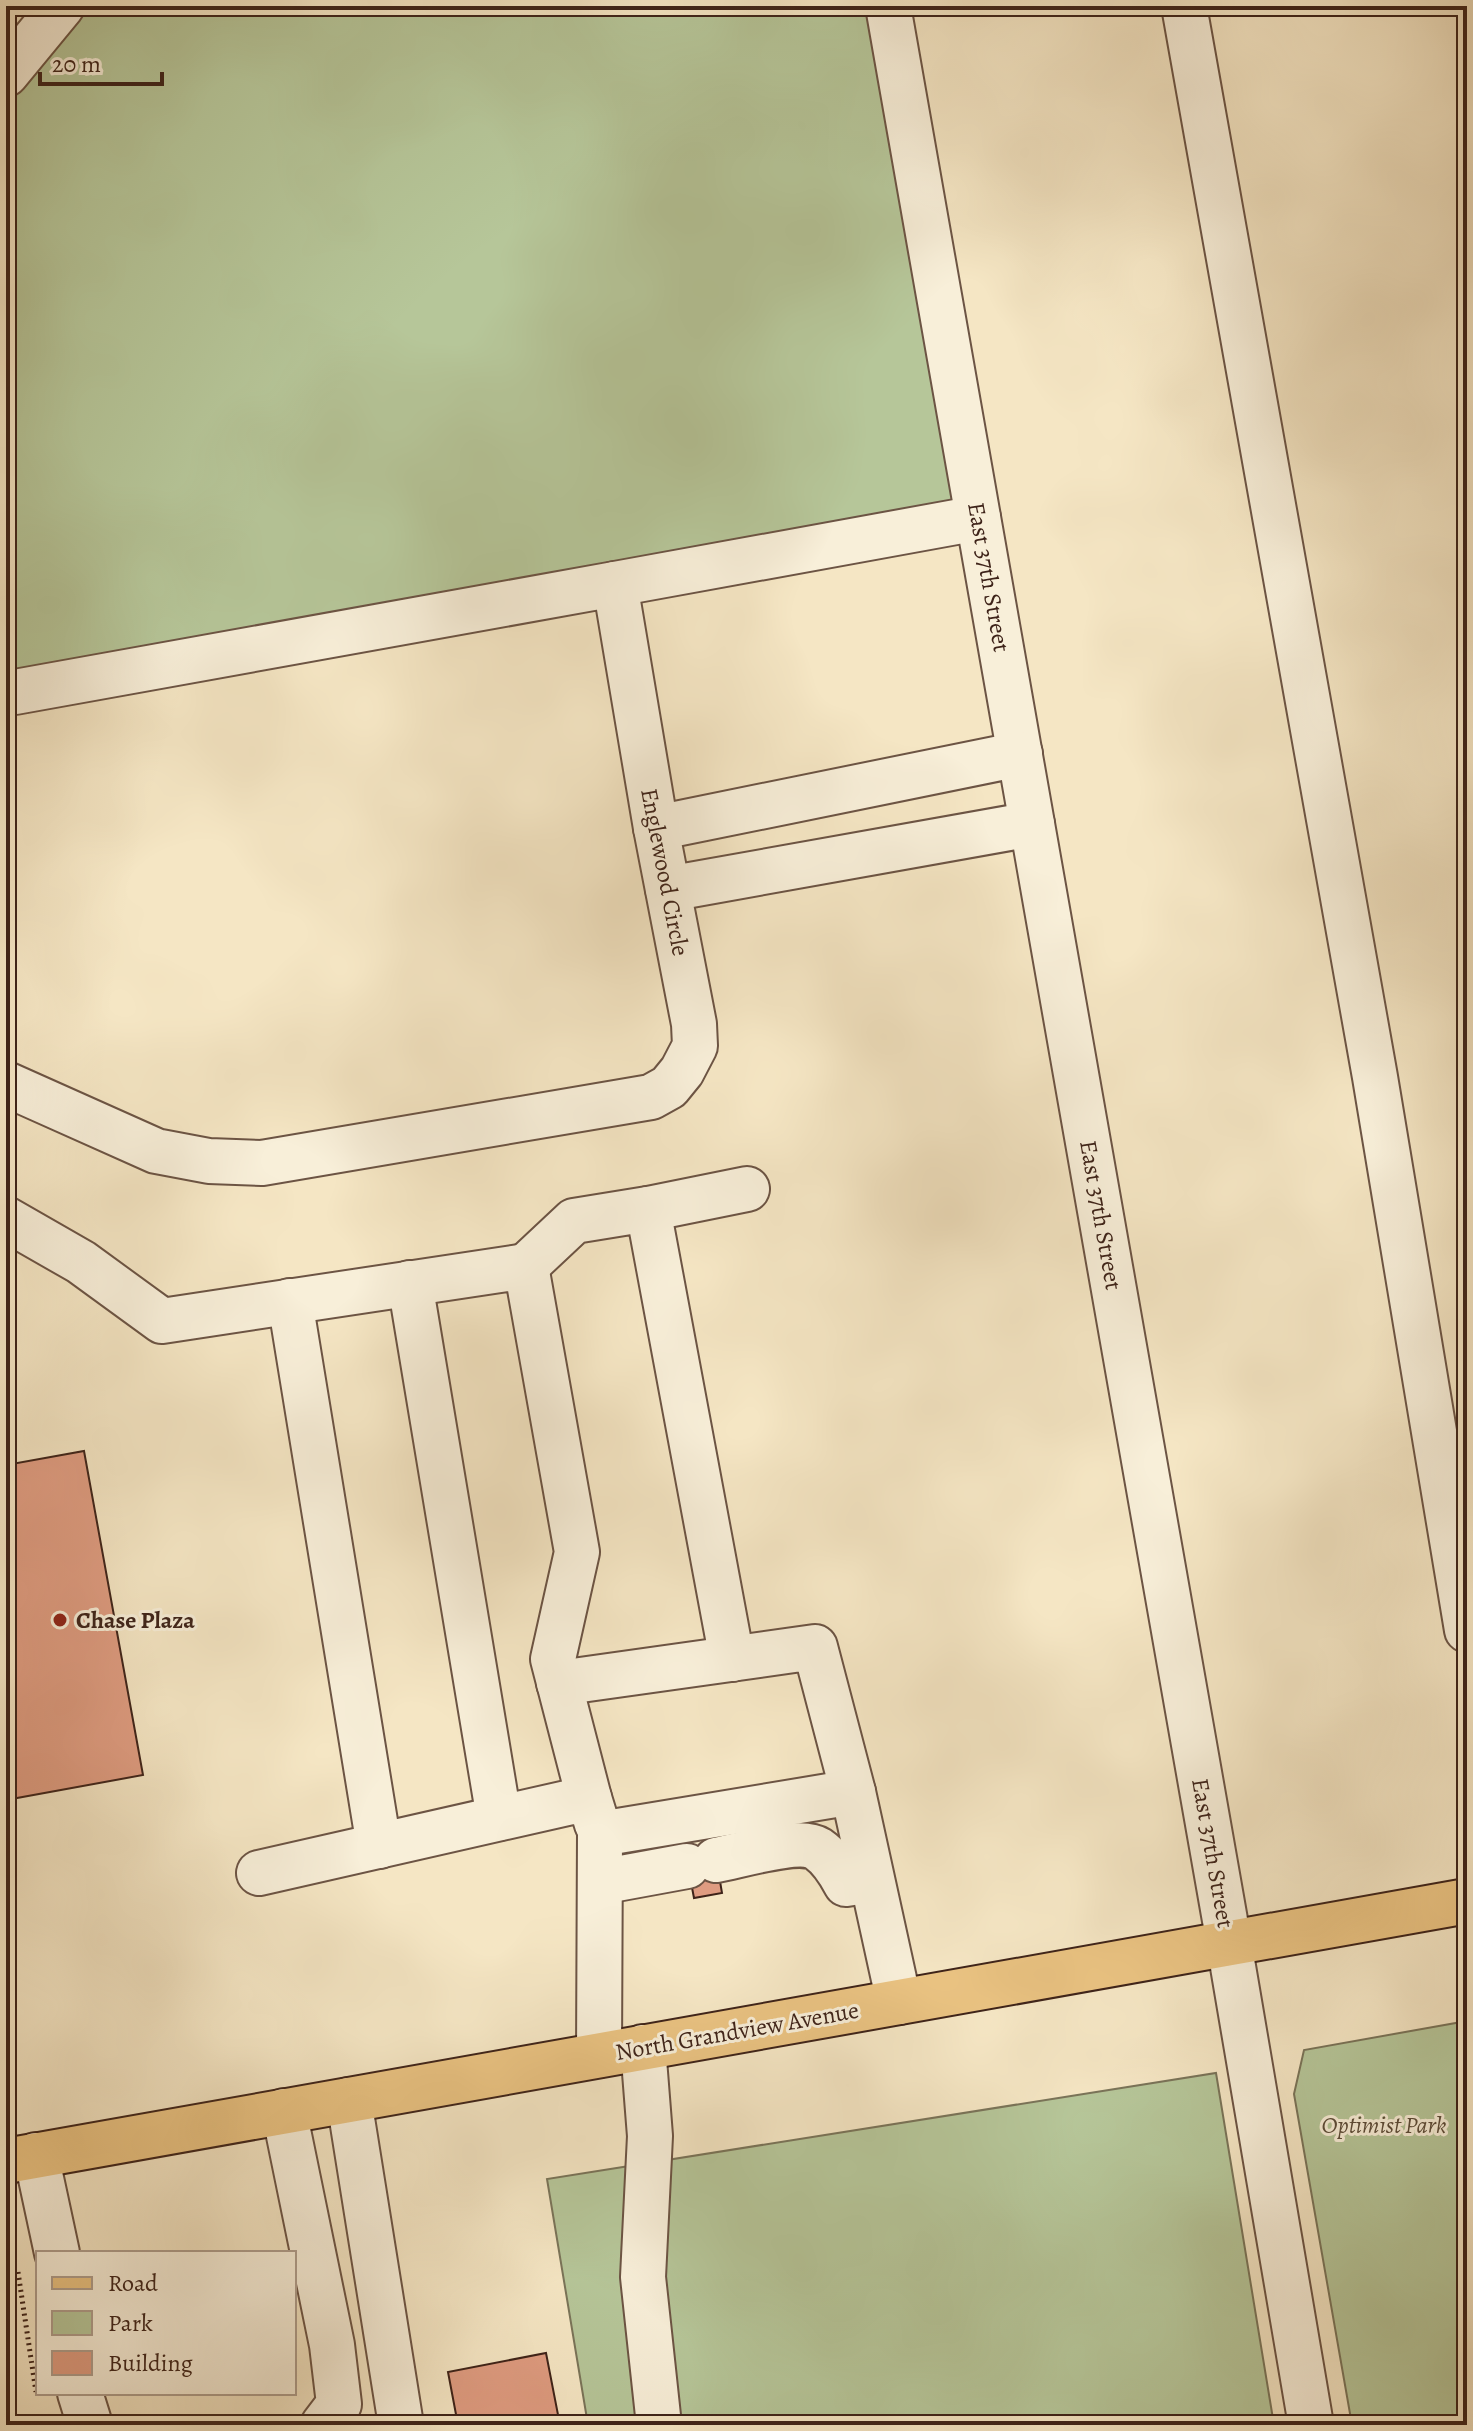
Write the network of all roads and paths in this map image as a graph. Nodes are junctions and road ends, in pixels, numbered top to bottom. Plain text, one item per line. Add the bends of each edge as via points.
1 (62, 6) edge
2 (888, 6) edge
3 (1184, 6) edge
4 (6, 74) edge
5 (978, 518) junction
6 (615, 584) junction
7 (6, 691) edge
8 (1020, 754) junction
9 (1032, 824) junction
10 (656, 828) junction
11 (668, 889) junction
12 (6, 1084) edge
13 (747, 1189) dead end
14 (648, 1209) junction
15 (6, 1219) edge
16 (526, 1266) junction
17 (410, 1283) junction
18 (290, 1301) junction
19 (1467, 1630) edge
20 (732, 1659) junction
21 (559, 1683) junction
22 (853, 1792) junction
23 (594, 1816) junction
24 (499, 1818) junction
25 (379, 1846) junction
26 (259, 1873) dead end
27 (871, 1880) junction
28 (600, 1882) junction
29 (1467, 1901) edge
30 (1229, 1943) junction
31 (899, 2002) junction
32 (643, 2047) junction
33 (599, 2055) junction
34 (349, 2100) junction
35 (284, 2111) junction
36 (21, 2158) edge
37 (56, 2251) edge
38 (304, 2263) edge
39 (17, 2269) dead end
40 (36, 2394) dead end
41 (81, 2395) edge
42 (90, 2425) edge
43 (323, 2425) edge
44 (401, 2425) edge
45 (659, 2425) edge
46 (1311, 2425) edge

1 - 4 street
2 - 5 street, East 37th Street
3 - 19 street via 1375,1077
5 - 6 street
5 - 8 street, East 37th Street
6 - 7 street
6 - 10 street, Englewood Circle
8 - 9 street, East 37th Street
8 - 10 street
9 - 11 street
9 - 30 street, East 37th Street
10 - 11 street, Englewood Circle
11 - 12 street, Englewood Circle via 695,1046 669,1087 651,1097 262,1163 156,1151
13 - 14 street
14 - 16 street via 574,1221
14 - 20 street
15 - 18 street via 81,1262 162,1321
16 - 17 street
16 - 21 street via 577,1552 553,1659
17 - 18 street
17 - 24 street
18 - 25 street
20 - 21 street
20 - 22 street via 815,1647
21 - 23 street
22 - 23 street
22 - 27 street
23 - 24 street
23 - 28 street
24 - 25 street
25 - 26 street
27 - 28 street via 846,1884 816,1847 791,1846
27 - 31 street
28 - 33 street
29 - 30 main road, North Grandview Avenue
30 - 31 main road, North Grandview Avenue
30 - 46 street, East 37th Street
31 - 32 main road, North Grandview Avenue
32 - 33 main road, North Grandview Avenue
32 - 45 street via 650,2136 643,2277
33 - 34 main road, North Grandview Avenue
34 - 35 main road, North Grandview Avenue
34 - 44 street
35 - 36 main road, North Grandview Avenue
35 - 38 street
36 - 37 street
38 - 43 street via 332,2345 339,2404
39 - 40 path
41 - 42 street

